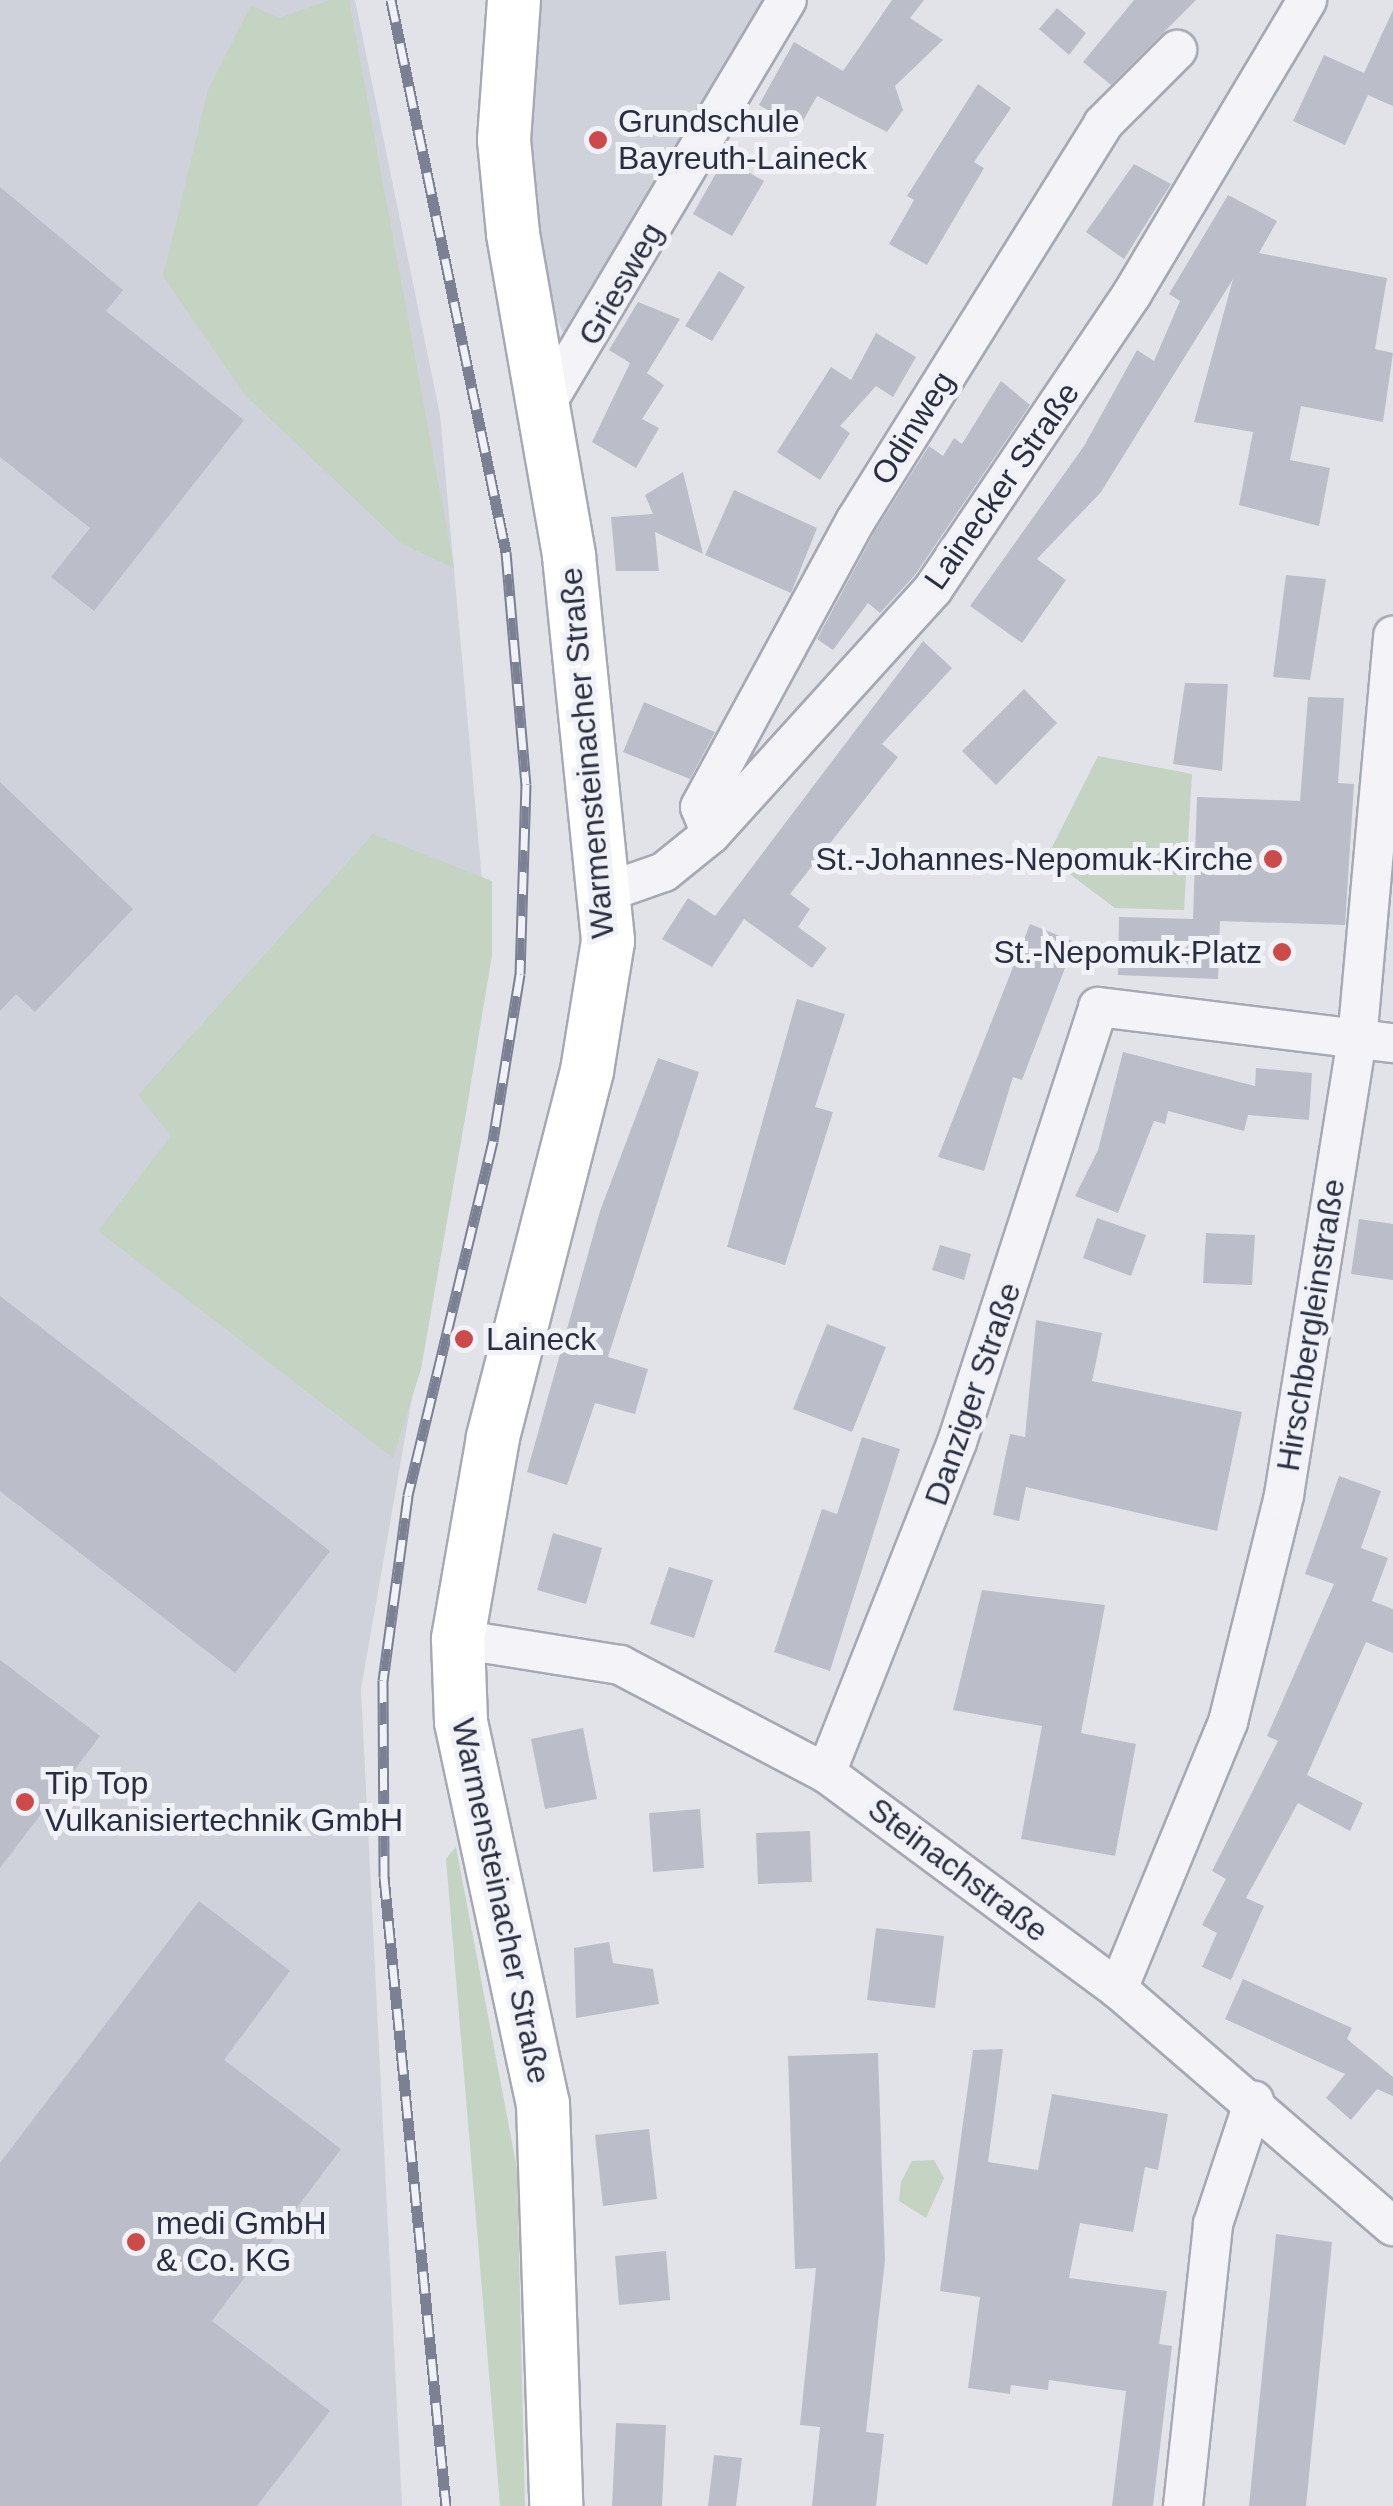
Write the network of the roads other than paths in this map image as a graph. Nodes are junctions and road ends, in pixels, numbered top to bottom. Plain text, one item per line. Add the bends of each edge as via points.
1 (514, 0) edge
2 (787, 0) edge
3 (1307, 0) edge
4 (1177, 50) dead end
5 (543, 410) junction
6 (1393, 636) edge
7 (711, 834) junction
8 (607, 892) junction
9 (1375, 1042) edge
10 (458, 1640) junction
11 (826, 1772) junction
12 (1118, 1988) junction
13 (1254, 2102) junction
14 (1393, 2226) edge
15 (556, 2506) edge
16 (1182, 2506) edge

1 - 5 street, Warmensteinacher Straße via 504,140
2 - 5 street, Griesweg
3 - 7 street, Lainecker Straße via 1141,279 970,540
4 - 7 street, Odinweg via 1103,124 856,520 700,807
5 - 8 street, Warmensteinacher Straße
6 - 9 street, Hirschbergleinstraße
7 - 8 street, Lainecker Straße via 664,872
8 - 10 street, Warmensteinacher Straße via 587,1072 493,1438
9 - 11 street, Danziger Straße via 1098,1008 957,1442
9 - 12 street, Hirschbergleinstraße via 1244,1672
10 - 11 street, Steinachstraße via 620,1664
10 - 15 street, Warmensteinacher Straße via 460,1722 543,2104
11 - 12 street, Steinachstraße
12 - 13 street, Steinachstraße
13 - 14 street, Steinachstraße
13 - 16 street via 1213,2224

